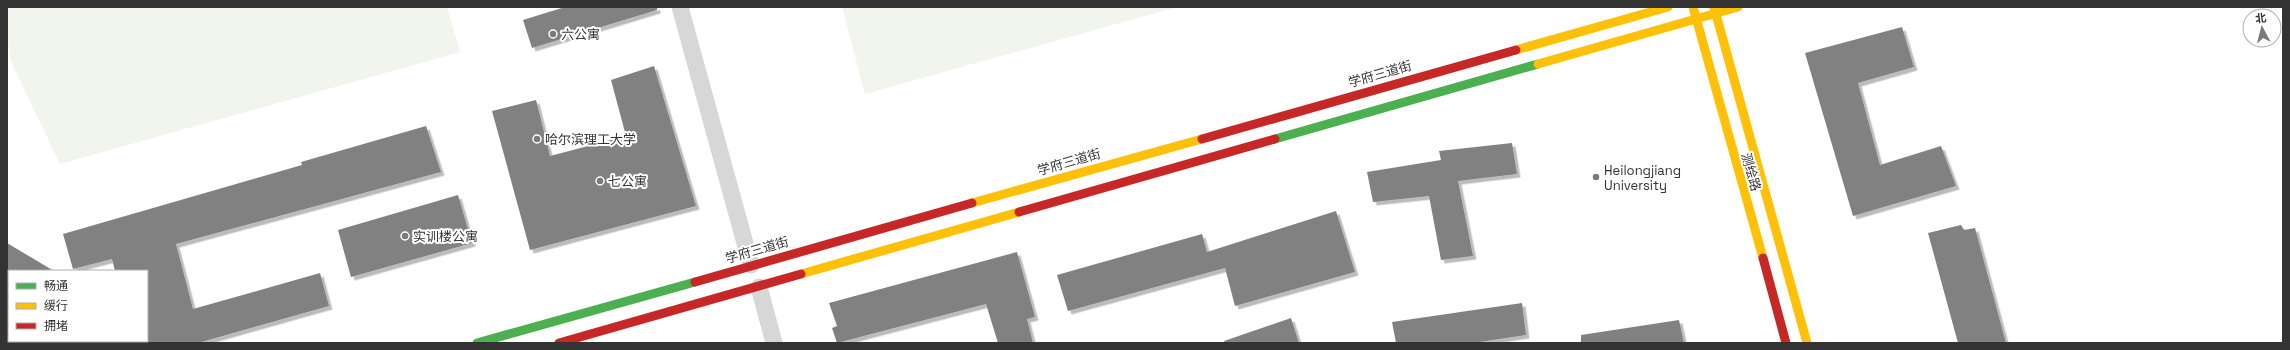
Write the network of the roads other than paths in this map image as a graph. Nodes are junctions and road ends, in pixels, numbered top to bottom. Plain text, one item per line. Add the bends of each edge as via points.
1 (680, 7) edge
2 (1668, 7) edge
3 (1692, 7) edge
4 (1738, 7) edge
5 (1715, 10) edge
6 (1695, 19) junction
7 (751, 265) junction
8 (759, 287) junction
9 (477, 343) edge
10 (559, 343) edge
11 (774, 343) edge
12 (1786, 343) edge
13 (1807, 343) edge

1 - 7 street
2 - 7 main road, 学府三道街
3 - 6 main road, 测绘路
4 - 5 main road
5 - 6 main road
5 - 13 main road, 测绘路
6 - 8 main road
6 - 12 main road, 测绘路
7 - 9 main road, 学府三道街
8 - 10 main road
8 - 11 street

